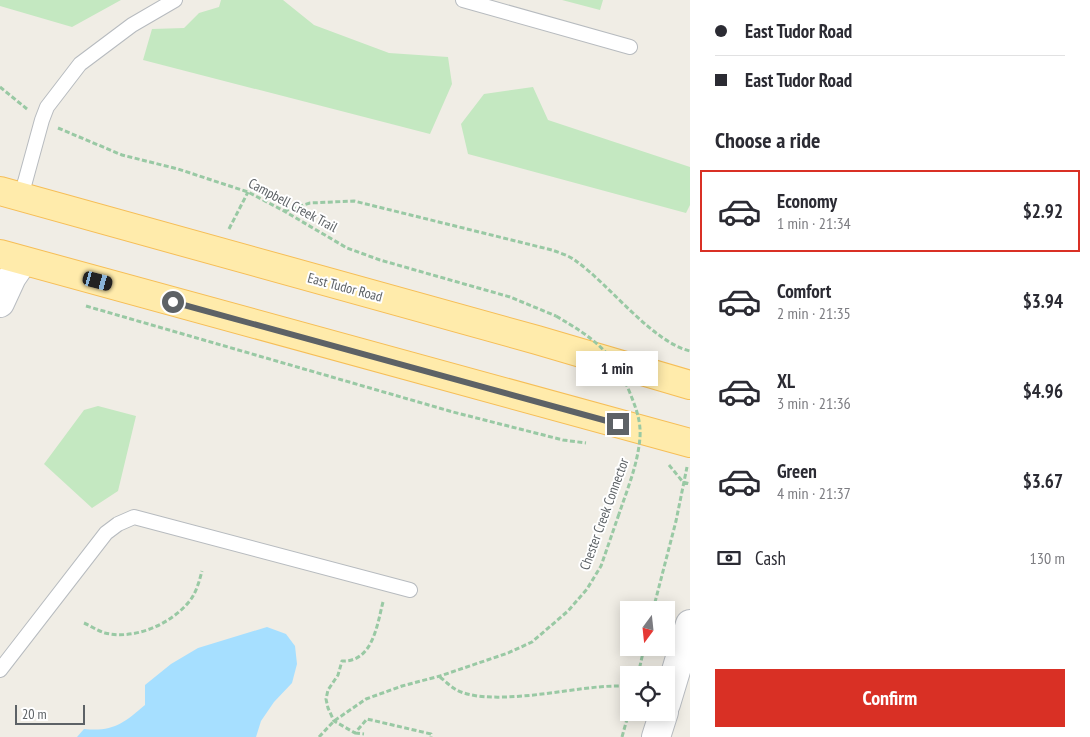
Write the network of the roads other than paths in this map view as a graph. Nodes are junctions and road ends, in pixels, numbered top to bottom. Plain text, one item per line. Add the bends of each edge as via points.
1 (175, 0) edge
2 (462, 0) edge
3 (630, 47) dead end
4 (10, 194) edge
5 (12, 257) edge
6 (0, 303) edge
7 (690, 385) edge
8 (690, 443) edge
9 (410, 590) dead end
10 (690, 624) edge
11 (0, 670) edge
12 (675, 674) edge
13 (661, 721) edge
14 (656, 737) edge

1 - 4 lane via 132,25 80,64 47,107 26,182
2 - 3 lane
4 - 7 main road, East Tudor Road
5 - 6 main road via 12,277
5 - 8 main road
9 - 11 lane via 134,517 106,533
10 - 12 main road
13 - 14 main road

